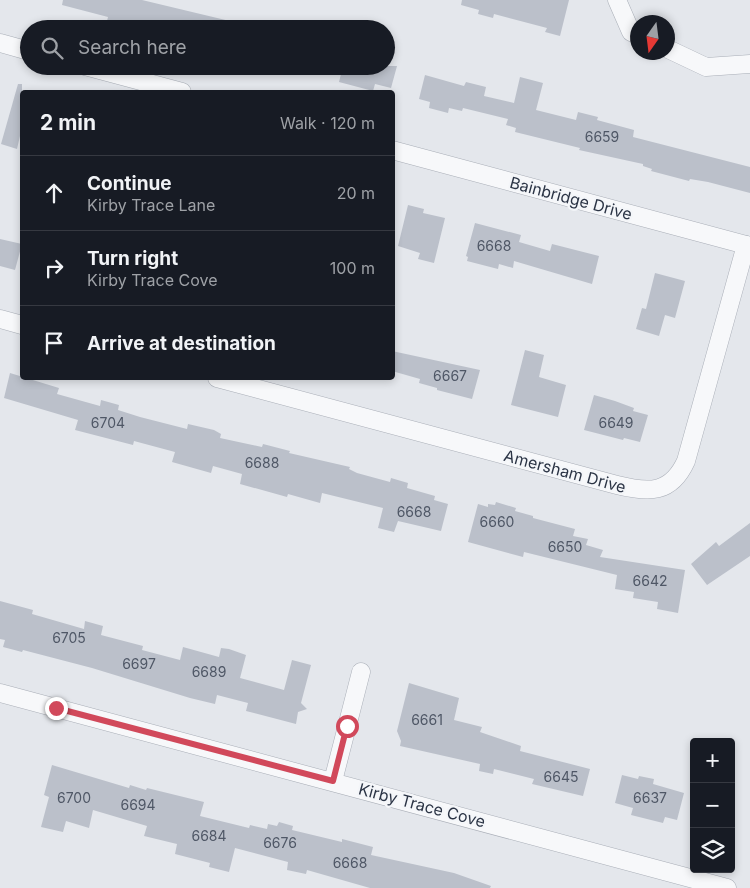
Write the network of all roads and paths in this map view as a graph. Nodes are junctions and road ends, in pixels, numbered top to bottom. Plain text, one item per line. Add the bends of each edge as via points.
1 (617, 0) edge
2 (630, 30) edge
3 (0, 43) edge
4 (20, 49) edge
5 (675, 52) edge
6 (750, 64) edge
7 (119, 75) edge
8 (175, 90) edge
9 (395, 151) edge
10 (748, 246) edge
11 (0, 319) edge
12 (20, 324) edge
13 (224, 380) edge
14 (361, 672) dead end
15 (0, 693) edge
16 (333, 781) junction
17 (727, 888) edge

1 - 2 street
3 - 4 street
5 - 6 street via 706,67
7 - 8 street
9 - 10 street, Bainbridge Drive
10 - 13 street, Amersham Drive via 686,461 674,480 654,490 617,485
11 - 12 street
14 - 16 street
15 - 16 street, Kirby Trace Cove
16 - 17 street, Kirby Trace Cove

